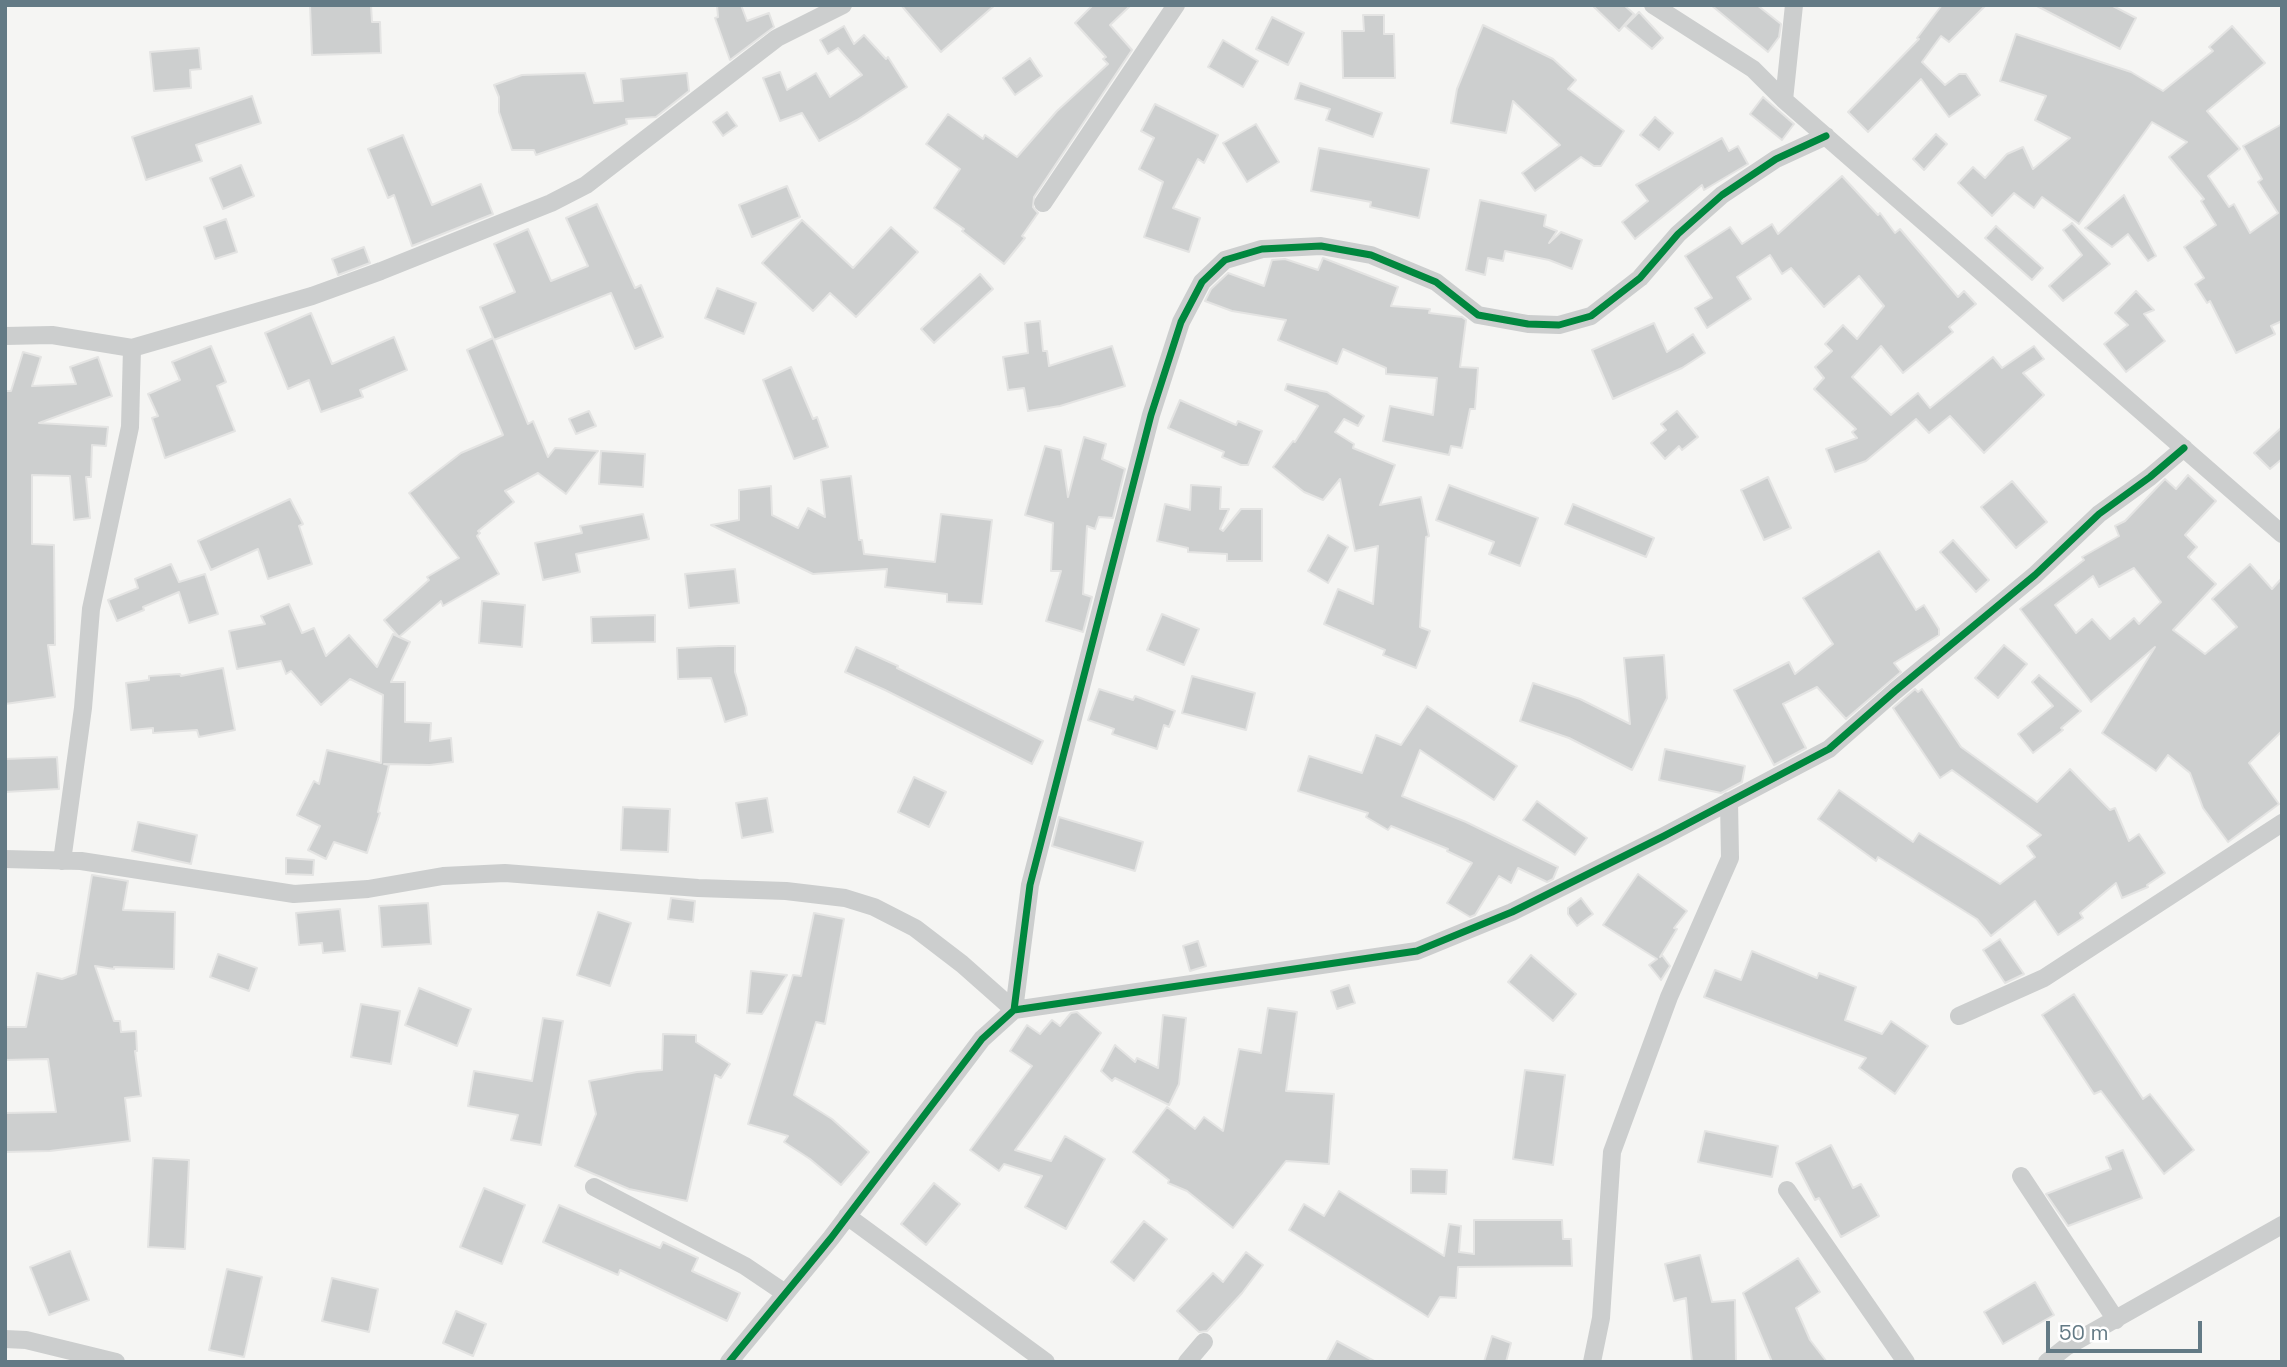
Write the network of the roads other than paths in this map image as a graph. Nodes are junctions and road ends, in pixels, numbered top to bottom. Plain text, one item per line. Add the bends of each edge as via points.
1 (843, 5) edge
2 (1176, 5) edge
3 (1653, 5) edge
4 (1794, 5) edge
5 (1784, 100) junction
6 (1826, 136) junction
7 (1043, 203) dead end
8 (5, 336) edge
9 (132, 348) junction
10 (2184, 448) junction
11 (2282, 534) edge
12 (1730, 802) junction
13 (2282, 823) edge
14 (5, 859) edge
15 (62, 861) junction
16 (1014, 1010) junction
17 (1959, 1016) dead end
18 (2021, 1176) dead end
19 (594, 1187) dead end
20 (1787, 1190) dead end
21 (847, 1216) junction
22 (2282, 1225) edge
23 (785, 1293) junction
24 (2116, 1320) junction
25 (5, 1339) edge
26 (1204, 1342) dead end
27 (116, 1362) edge
28 (729, 1362) edge
29 (1046, 1362) edge
30 (1187, 1362) edge
31 (1592, 1362) edge
32 (1906, 1362) edge
33 (2047, 1362) edge

1 - 9 street via 777,38 586,185 551,203 312,296
2 - 7 street
3 - 5 street via 1753,69
4 - 5 street
5 - 6 street
6 - 10 street
6 - 16 street via 1776,159 1722,195 1678,234 1640,278 1591,316 1559,326 1478,315 1436,282 1371,255 1321,246 1262,249 1225,260 1202,282 1181,322 1151,415 1030,886
8 - 9 street via 52,335
9 - 15 street via 130,426 91,609
10 - 11 street
10 - 12 street via 2099,514 2035,575 1829,749
12 - 16 street via 1512,912 1416,951
12 - 31 street via 1731,858 1670,996 1612,1152 1601,1318
13 - 17 street via 2044,978
14 - 15 street
15 - 16 street via 294,894 505,873 845,898 915,928
16 - 21 street via 982,1039
18 - 24 street
19 - 23 street via 745,1266
20 - 32 street
21 - 23 street
21 - 29 street
22 - 24 street
23 - 28 street
24 - 33 street
25 - 27 street
26 - 30 street

